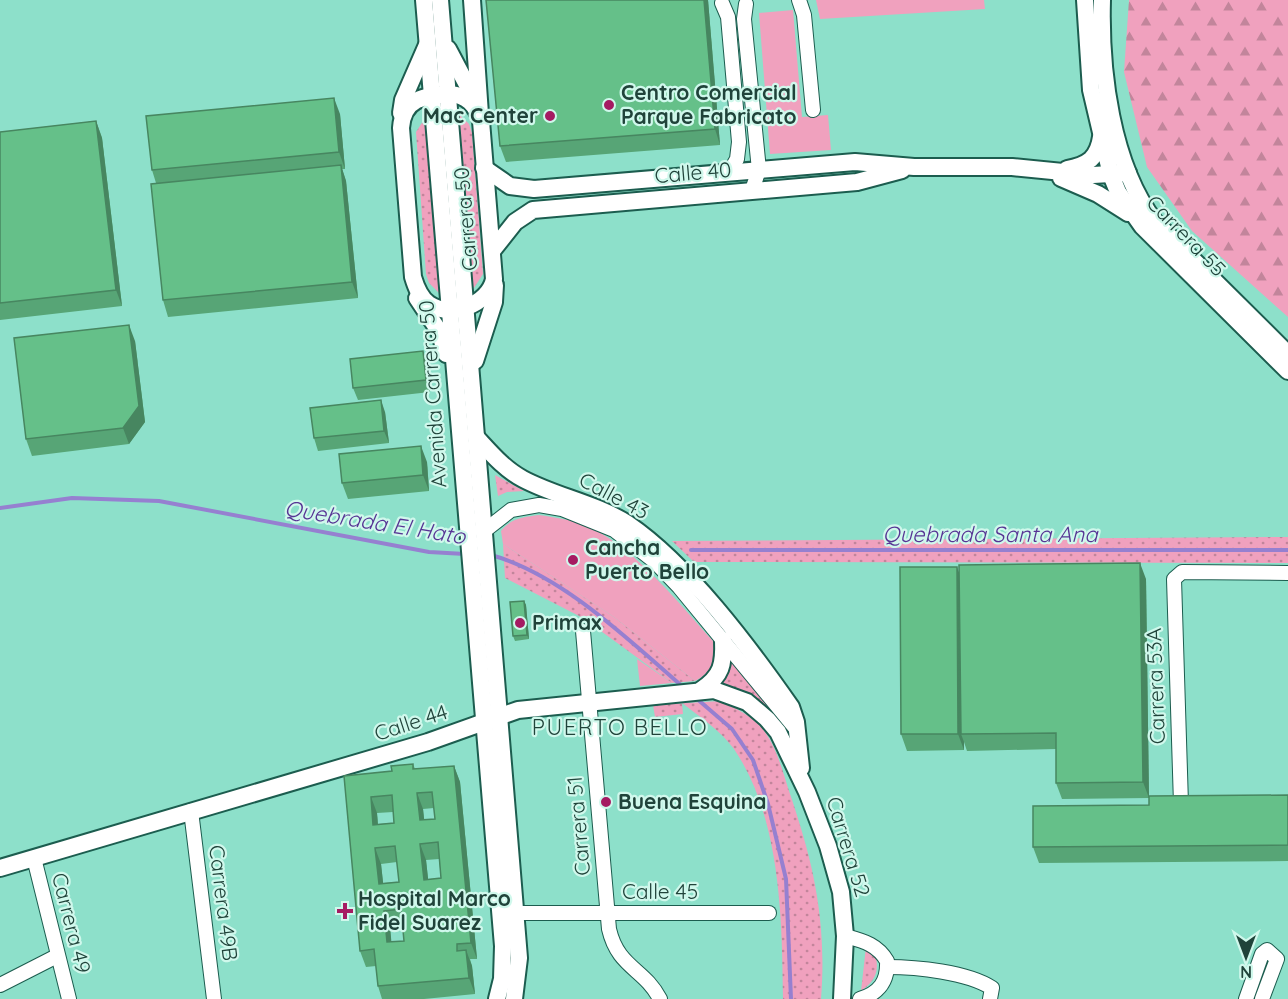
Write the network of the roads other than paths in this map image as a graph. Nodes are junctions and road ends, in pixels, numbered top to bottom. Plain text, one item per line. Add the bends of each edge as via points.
1 (424, 0) edge
2 (440, 0) edge
3 (472, 0) edge
4 (799, 0) edge
5 (1085, 0) edge
6 (1102, 0) edge
7 (721, 2) edge
8 (747, 2) edge
9 (436, 41) junction
10 (450, 94) junction
11 (433, 95) junction
12 (813, 110) dead end
13 (481, 121) junction
14 (401, 128) junction
15 (1101, 136) junction
16 (914, 167) junction
17 (484, 168) junction
18 (759, 170) junction
19 (1044, 170) junction
20 (729, 173) junction
21 (1120, 174) junction
22 (752, 190) junction
23 (1134, 217) junction
24 (492, 251) junction
25 (494, 272) junction
26 (413, 277) junction
27 (458, 308) junction
28 (1288, 354) edge
29 (1288, 371) edge
30 (464, 390) junction
31 (476, 437) junction
32 (478, 537) junction
33 (1288, 573) edge
34 (478, 576) junction
35 (583, 631) dead end
36 (723, 640) junction
37 (701, 690) junction
38 (589, 701) junction
39 (499, 717) junction
40 (483, 723) junction
41 (797, 730) junction
42 (802, 781) junction
43 (1181, 804) edge
44 (191, 811) junction
45 (34, 858) junction
46 (0, 868) edge
47 (608, 913) junction
48 (769, 913) dead end
49 (515, 914) junction
50 (845, 936) junction
51 (57, 956) junction
52 (887, 967) junction
53 (0, 985) edge
54 (516, 996) edge
55 (69, 999) edge
56 (214, 999) edge
57 (497, 999) edge
58 (660, 999) edge
59 (842, 999) edge
60 (860, 999) edge
61 (990, 999) edge
62 (1246, 999) edge
63 (1262, 999) edge

1 - 9 main road, Avenida Carrera 50
2 - 9 main road, Avenida Carrera 50
3 - 13 main road
4 - 12 street via 804,15
5 - 15 main road, Carrera 55 via 1090,90
6 - 21 main road, Carrera 55 via 1102,46
7 - 8 street via 737,9
7 - 20 street via 728,17 739,142 737,159
8 - 18 street via 744,19
9 - 10 main road, Avenida Carrera 50
9 - 11 main road, Avenida Carrera 50
9 - 13 main road via 473,95
9 - 14 main road via 403,100
10 - 11 main road
10 - 13 main road via 471,102
10 - 27 main road, Avenida Carrera 50
11 - 14 main road via 408,106
11 - 27 main road, Avenida Carrera 50
13 - 17 main road, Carrera 50
14 - 26 main road
15 - 19 main road via 1098,152 1087,164
15 - 21 main road, Carrera 55
16 - 18 main road, Calle 40 via 855,162
16 - 19 main road, Calle 40 via 1004,166
16 - 22 main road, Calle 40 via 857,182
17 - 20 main road, Calle 40 via 510,186 534,189
17 - 24 main road, Carrera 50
18 - 20 main road, Calle 40
18 - 22 street
19 - 21 main road, Calle 40
19 - 23 main road via 1098,194
21 - 23 main road, Carrera 55
21 - 28 main road, Carrera 55 via 1155,222
22 - 24 main road, Calle 40 via 533,210 515,222
23 - 29 main road, Carrera 55
24 - 25 main road, Carrera 50
25 - 27 main road, Carrera 50 via 493,286 486,296
25 - 30 main road via 494,302
26 - 27 main road via 417,290 429,304
26 - 30 main road via 417,299 442,337
27 - 30 main road, Avenida Carrera 50
30 - 31 main road, Avenida Carrera 50
30 - 32 main road, Avenida Carrera 50
31 - 32 main road, Avenida Carrera 50
31 - 41 main road, Calle 43 via 522,479 604,511 657,548 705,597 788,702
32 - 34 main road, Avenida Carrera 50
32 - 36 street, Calle 43 via 512,510 531,506 562,509 596,522 627,539 654,561
33 - 43 street, Carrera 53A via 1182,572 1174,579
34 - 39 main road, Avenida Carrera 50
34 - 40 main road, Avenida Carrera 50
35 - 38 street, Carrera 51
36 - 37 main road via 723,667 715,680
36 - 41 street, Calle 43
37 - 38 main road, Calle 44
37 - 42 main road, Calle 44 via 736,696 758,710 778,732
38 - 39 main road, Calle 44 via 529,707
38 - 47 street, Carrera 51
39 - 40 main road, Calle 44
39 - 49 main road, Avenida Carrera 50
40 - 44 main road, Calle 44
40 - 57 main road, Avenida Carrera 50 via 503,946
41 - 42 main road, Calle 43
42 - 50 main road, Carrera 52 via 841,892
44 - 45 main road, Calle 44
44 - 56 street, Carrera 49B
45 - 46 main road, Calle 44
45 - 51 street, Carrera 49
47 - 48 street, Calle 45
47 - 49 street, Calle 45
47 - 58 street, Carrera 51 via 616,951
49 - 54 main road, Avenida Carrera 50 via 519,958
50 - 52 street via 880,951
50 - 59 main road, Carrera 52
51 - 53 street
51 - 55 street, Carrera 49
52 - 60 street via 883,986
52 - 61 street via 942,973 984,983 992,988
62 - 63 street via 1262,954 1267,950 1277,959

